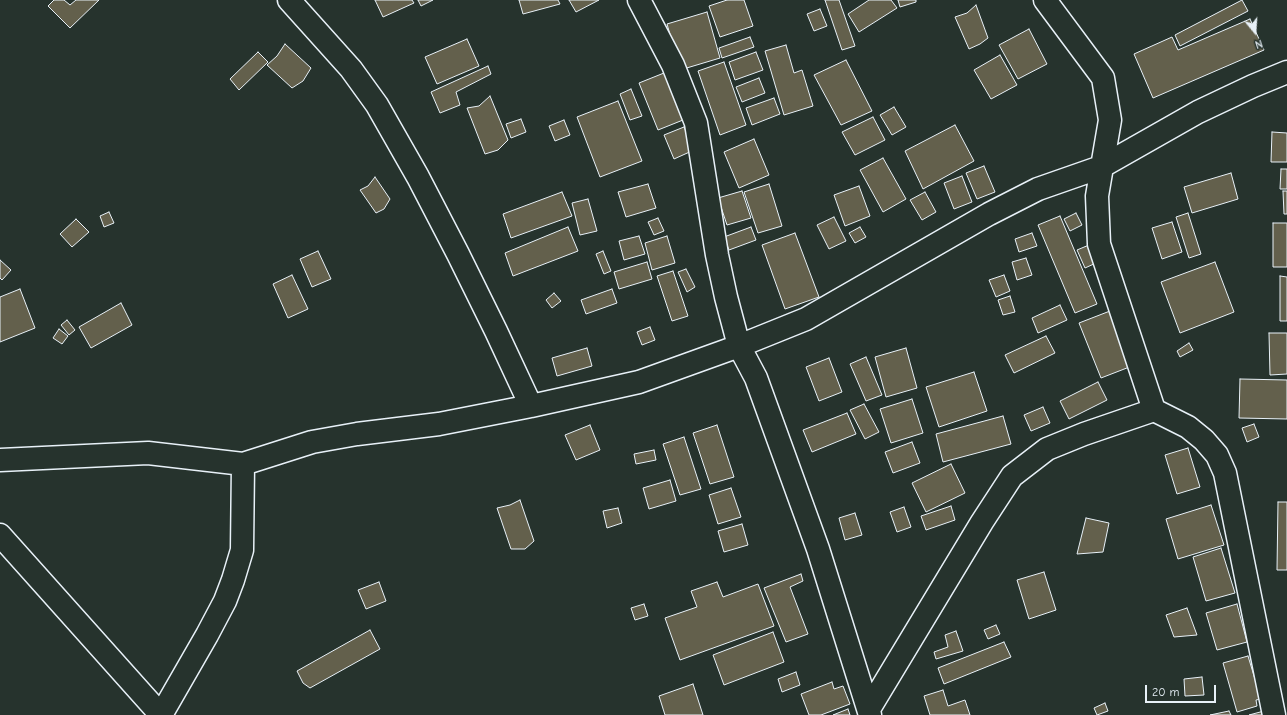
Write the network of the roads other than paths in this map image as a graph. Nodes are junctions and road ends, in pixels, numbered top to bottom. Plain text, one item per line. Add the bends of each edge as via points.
1 (289, 0) edge
2 (639, 0) edge
3 (1045, 0) edge
4 (1287, 72) edge
5 (1102, 167) junction
6 (739, 346) junction
7 (531, 406) junction
8 (1154, 410) junction
9 (0, 460) edge
10 (243, 464) junction
11 (0, 534) edge
12 (869, 712) edge
13 (161, 715) edge
14 (1274, 715) edge

1 - 7 street via 350,69 377,105 451,240
2 - 6 street via 673,65 696,123 717,255
3 - 5 street via 1103,78 1110,120
4 - 5 street via 1198,112
5 - 6 street via 1038,188 806,319
5 - 8 street via 1097,196 1099,244
6 - 7 street via 639,382
6 - 12 street via 756,378 818,549
7 - 10 street via 439,424 312,442
8 - 12 street via 1047,448 1012,476
8 - 14 street via 1188,428 1218,455 1225,473
9 - 10 street via 148,453
10 - 13 street via 242,550 233,580 208,635
11 - 13 street

